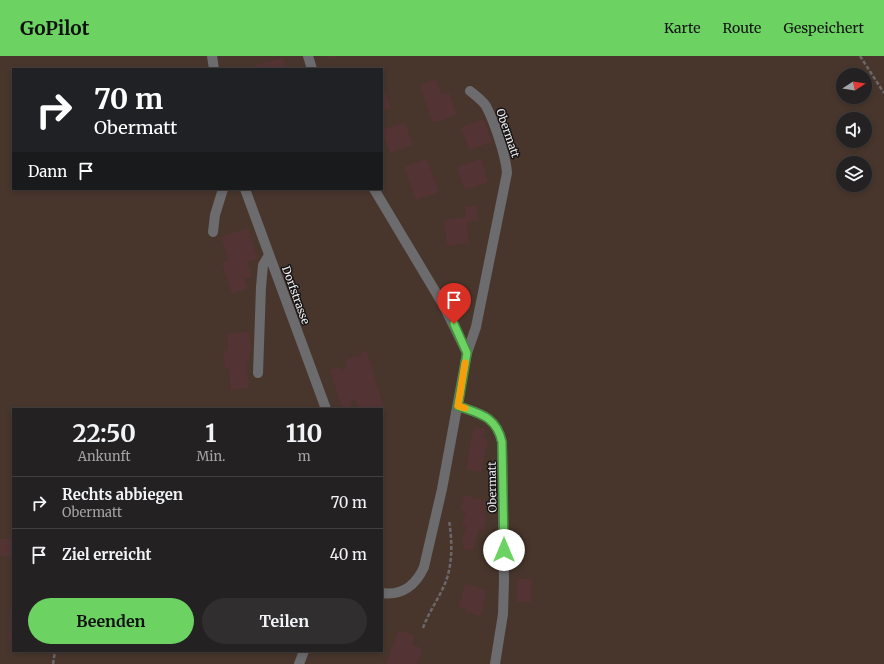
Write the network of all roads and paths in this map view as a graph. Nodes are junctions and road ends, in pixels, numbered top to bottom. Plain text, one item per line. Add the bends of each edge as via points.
1 (212, 56) edge
2 (308, 56) edge
3 (860, 56) edge
4 (214, 68) edge
5 (312, 68) edge
6 (470, 91) dead end
7 (884, 93) edge
8 (224, 190) edge
9 (245, 190) edge
10 (375, 190) edge
11 (213, 232) dead end
12 (269, 254) junction
13 (467, 353) junction
14 (258, 373) dead end
15 (458, 406) junction
16 (326, 408) edge
17 (439, 504) junction
18 (383, 593) edge
19 (423, 628) dead end
20 (55, 652) edge
21 (304, 652) edge
22 (53, 664) edge
23 (299, 664) edge
24 (495, 664) edge

1 - 4 street
2 - 5 street
3 - 7 path
6 - 13 street, Obermatt via 486,107 504,156 507,173 476,327
8 - 11 street via 215,215
9 - 12 street, Dorfstrasse
10 - 13 street via 444,306
12 - 14 street via 264,265 261,288
12 - 16 street, Dorfstrasse
13 - 15 street, Obermatt
15 - 17 street, Obermatt
15 - 24 street, Obermatt via 484,415 498,430 502,442 503,614
17 - 18 street, Obermatt via 420,575 406,590
17 - 19 path via 449,518 449,569
20 - 22 path
21 - 23 street

